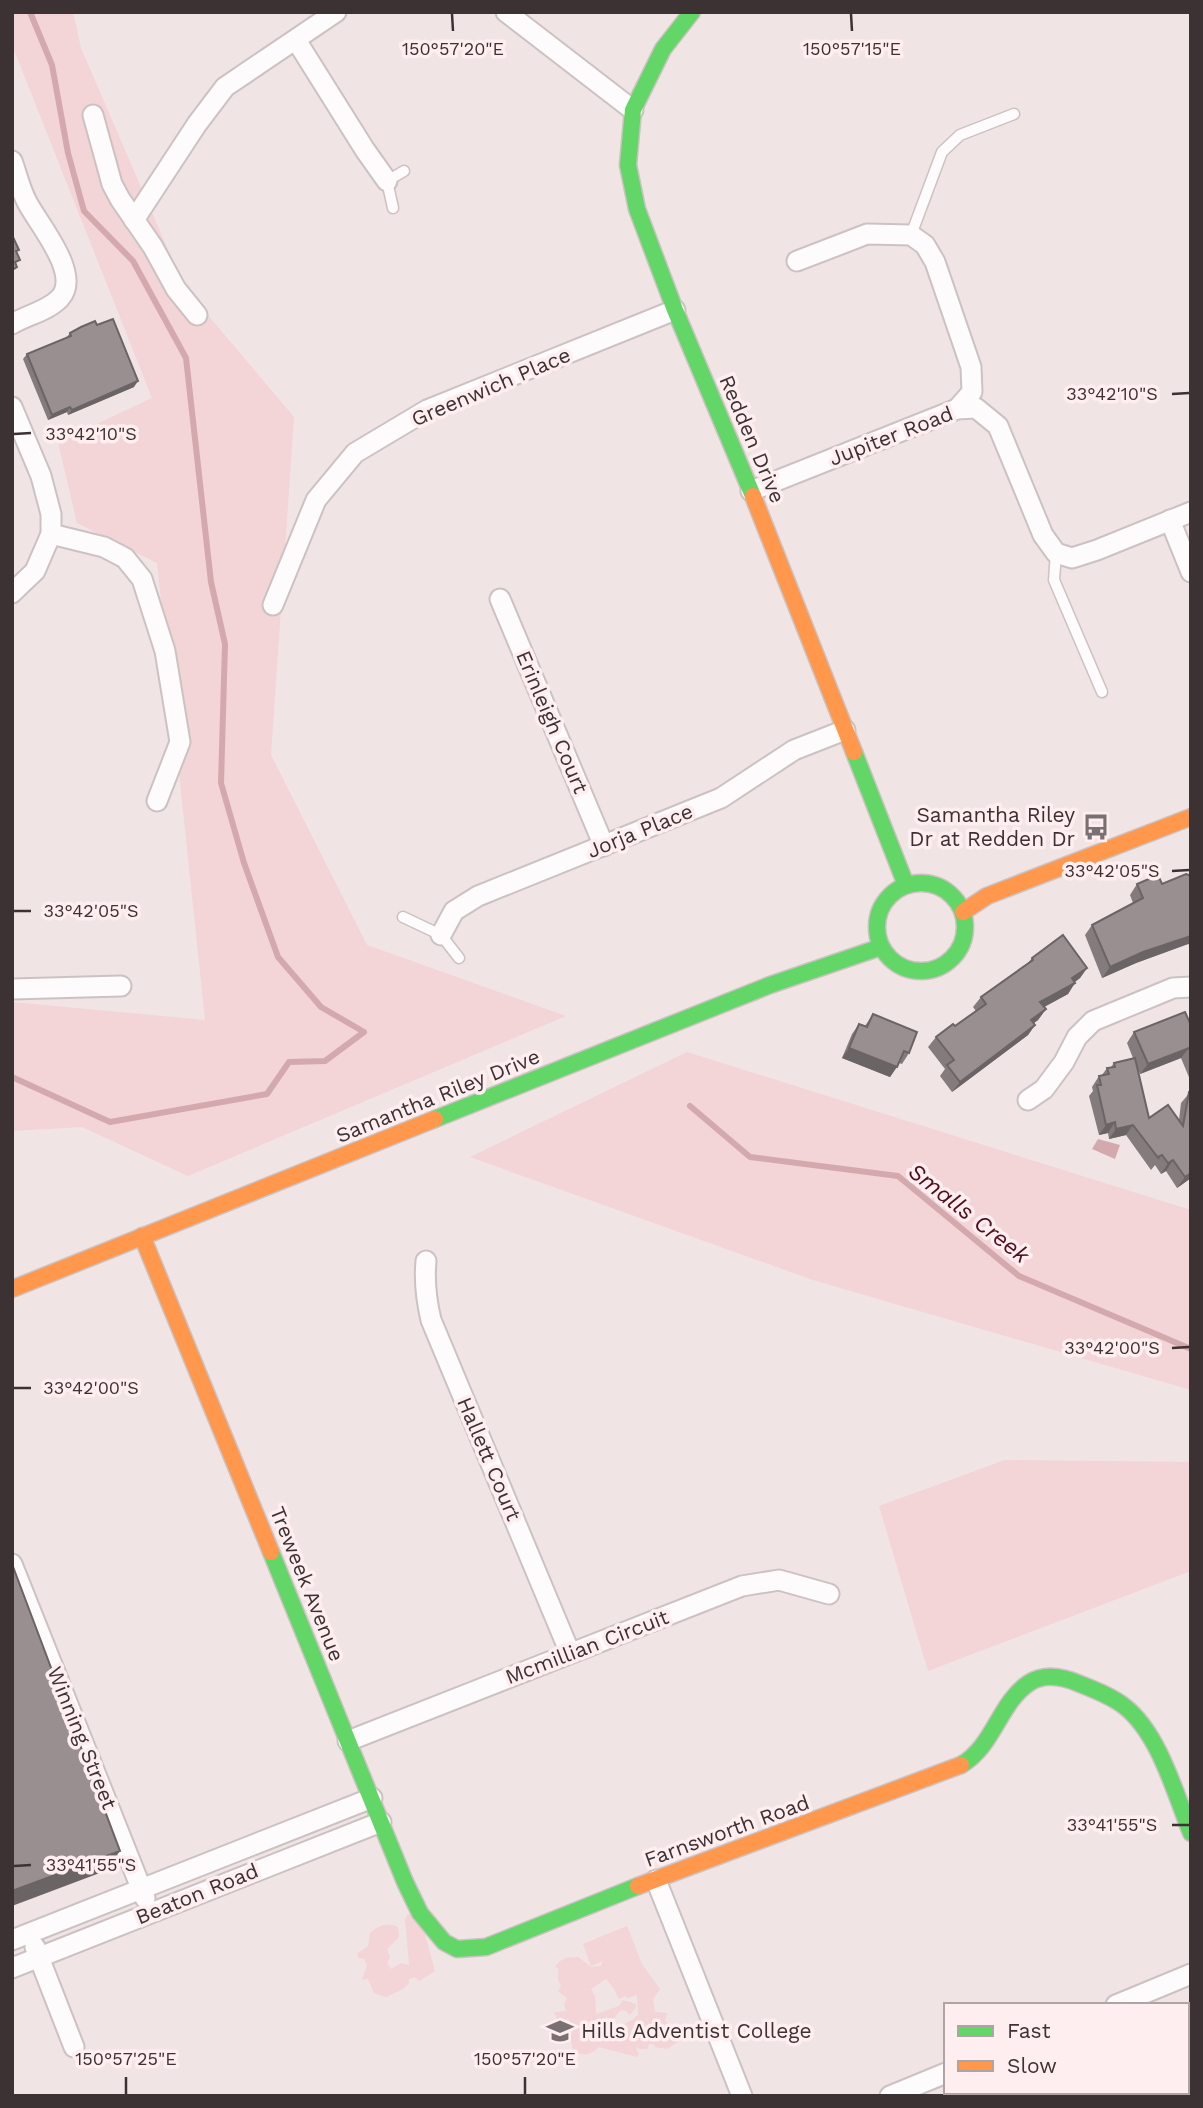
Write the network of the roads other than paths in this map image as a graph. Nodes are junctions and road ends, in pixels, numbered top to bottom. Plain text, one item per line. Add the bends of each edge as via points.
1 (337, 12) edge
2 (506, 12) edge
3 (692, 12) edge
4 (296, 40) junction
5 (634, 110) junction
6 (1014, 114) dead end
7 (93, 115) dead end
8 (12, 161) edge
9 (396, 176) joint
10 (393, 208) dead end
11 (134, 220) junction
12 (911, 235) junction
13 (797, 261) dead end
14 (675, 310) junction
15 (197, 315) dead end
16 (12, 324) edge
17 (12, 407) edge
18 (957, 409) junction
19 (751, 491) junction
20 (1191, 512) edge
21 (1170, 520) junction
22 (51, 534) junction
23 (1056, 553) junction
24 (1191, 572) edge
25 (12, 593) edge
26 (500, 599) dead end
27 (273, 605) dead end
28 (1102, 692) dead end
29 (845, 730) junction
30 (156, 802) dead end
31 (1191, 817) edge
32 (604, 846) junction
33 (906, 885) junction
34 (963, 912) junction
35 (403, 917) dead end
36 (441, 936) junction
37 (881, 947) junction
38 (460, 958) dead end
39 (121, 986) dead end
40 (1191, 987) edge
41 (12, 989) edge
42 (1028, 1100) dead end
43 (142, 1236) junction
44 (426, 1261) dead end
45 (12, 1289) edge
46 (12, 1564) edge
47 (829, 1594) dead end
48 (570, 1653) junction
49 (348, 1741) junction
50 (372, 1798) junction
51 (381, 1822) junction
52 (1191, 1833) edge
53 (656, 1880) junction
54 (141, 1888) junction
55 (151, 1912) junction
56 (21, 1936) edge
57 (444, 1942) joint
58 (39, 1957) junction
59 (12, 1968) edge
60 (1191, 1974) edge
61 (1121, 2003) edge
62 (74, 2047) dead end
63 (944, 2074) edge
64 (743, 2096) edge
65 (890, 2096) edge

1 - 4 street
2 - 5 street
3 - 5 street, Redden Drive via 663,49
4 - 9 street via 365,150
4 - 11 street via 225,87
5 - 14 street, Redden Drive via 628,164 638,209
6 - 12 lane via 960,135 942,152
7 - 11 street via 112,184
8 - 16 street via 26,200 60,257 67,282 61,297
9 - 10 lane
11 - 15 street
12 - 13 street via 867,234
12 - 18 street via 925,244 935,262 971,367 972,392
14 - 19 street, Redden Drive
14 - 27 street, Greenwich Place via 427,410 355,453 316,500
17 - 22 street via 41,476
18 - 19 street, Jupiter Road
18 - 23 street, Jupiter Road via 976,408 998,426 1043,536
19 - 29 street, Redden Drive
20 - 21 street
21 - 23 street via 1072,558
21 - 24 street
22 - 25 street via 35,571
22 - 30 street via 104,547 125,558 142,579 165,651 180,742
23 - 28 lane via 1054,580
26 - 32 street, Erinleigh Court
29 - 32 street, Jorja Place via 794,750 722,797
29 - 33 street, Redden Drive
31 - 34 street via 987,896
32 - 36 street, Jorja Place via 478,896 454,911
33 - 34 street via 938,886
33 - 37 street via 892,893 878,913
34 - 37 street via 964,939 959,951 938,968 912,971 888,958
35 - 36 lane
36 - 38 lane
37 - 43 street, Samantha Riley Drive via 770,985
39 - 41 street
40 - 42 street via 1174,988 1093,1021 1077,1037 1044,1089
43 - 45 street, Samantha Riley Drive
43 - 49 street, Treweek Avenue
44 - 48 street, Hallett Court via 424,1280 431,1320
46 - 54 street, Winning Street
47 - 48 street, Mcmillian Circuit via 779,1580 742,1586
48 - 49 street, Mcmillian Circuit
49 - 50 street, Treweek Avenue
50 - 51 street, Treweek Avenue
50 - 54 street, Beaton Road
51 - 55 street, Beaton Road
51 - 57 street, Treweek Avenue via 421,1913
52 - 53 street, Farnsworth Road via 1150,1736 1137,1718 1123,1705 1070,1680 1047,1677 1026,1685 978,1753 954,1769
53 - 57 street, Farnsworth Road via 486,1947 457,1949
53 - 64 street
54 - 55 street, Winning Street
54 - 56 street, Beaton Road
55 - 58 street, Beaton Road
56 - 58 street
58 - 59 street, Beaton Road
58 - 62 street
60 - 61 street
63 - 65 street

